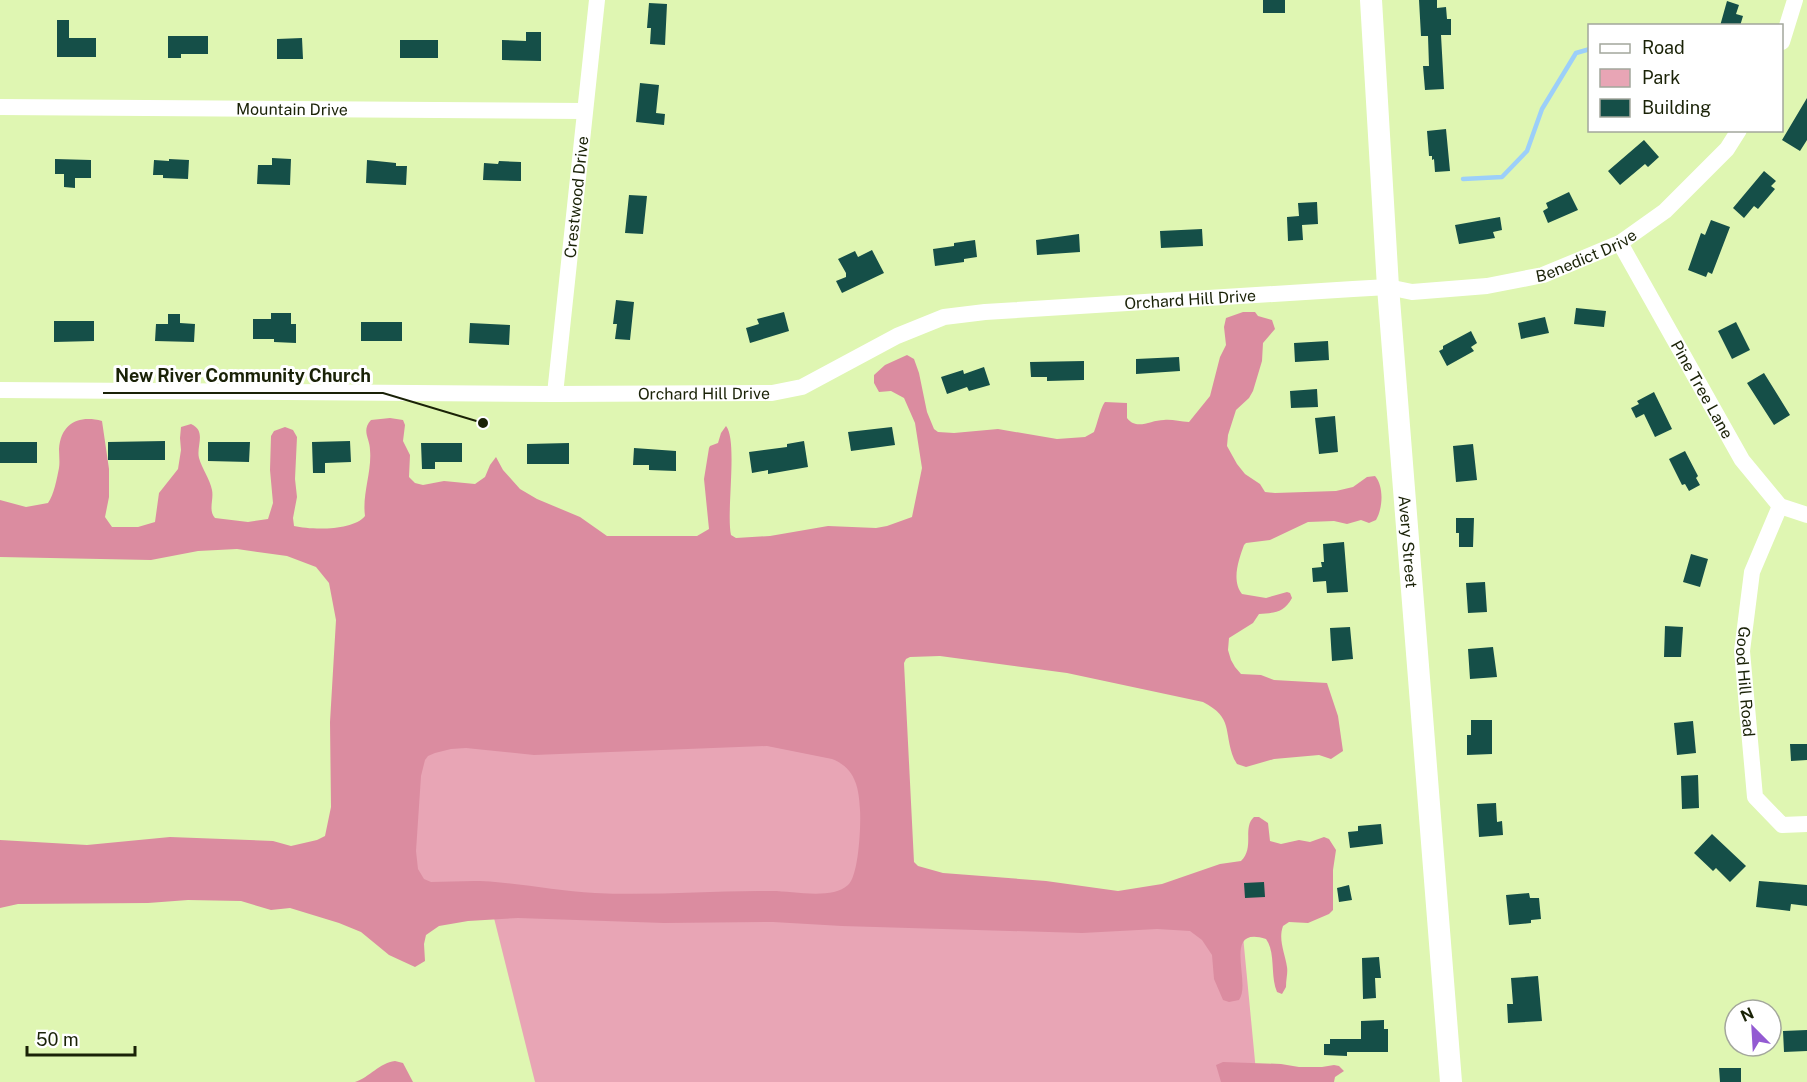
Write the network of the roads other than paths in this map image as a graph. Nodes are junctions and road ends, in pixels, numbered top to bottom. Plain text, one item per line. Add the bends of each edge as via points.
1 (597, 0) edge
2 (1371, 0) edge
3 (1795, 0) edge
4 (1783, 39) edge
5 (0, 107) edge
6 (584, 111) junction
7 (1738, 132) edge
8 (1620, 243) junction
9 (1388, 287) junction
10 (0, 390) edge
11 (555, 394) junction
12 (1780, 506) junction
13 (1807, 516) edge
14 (1807, 824) edge
15 (1451, 1082) edge

1 - 6 street, Crestwood Drive
2 - 9 main road, Avery Street
3 - 4 street
5 - 6 street, Mountain Drive
6 - 11 street, Crestwood Drive
7 - 8 street, Benedict Drive via 1727,149 1665,211
8 - 9 street, Benedict Drive via 1543,275 1487,286 1412,292
8 - 12 street, Pine Tree Lane via 1742,460
9 - 11 street, Orchard Hill Drive via 944,317 897,336 802,387 772,393
9 - 15 main road, Avery Street
10 - 11 street, Orchard Hill Drive
12 - 13 street
12 - 14 street, Good Hill Road via 1752,572 1742,651 1755,797 1782,825

